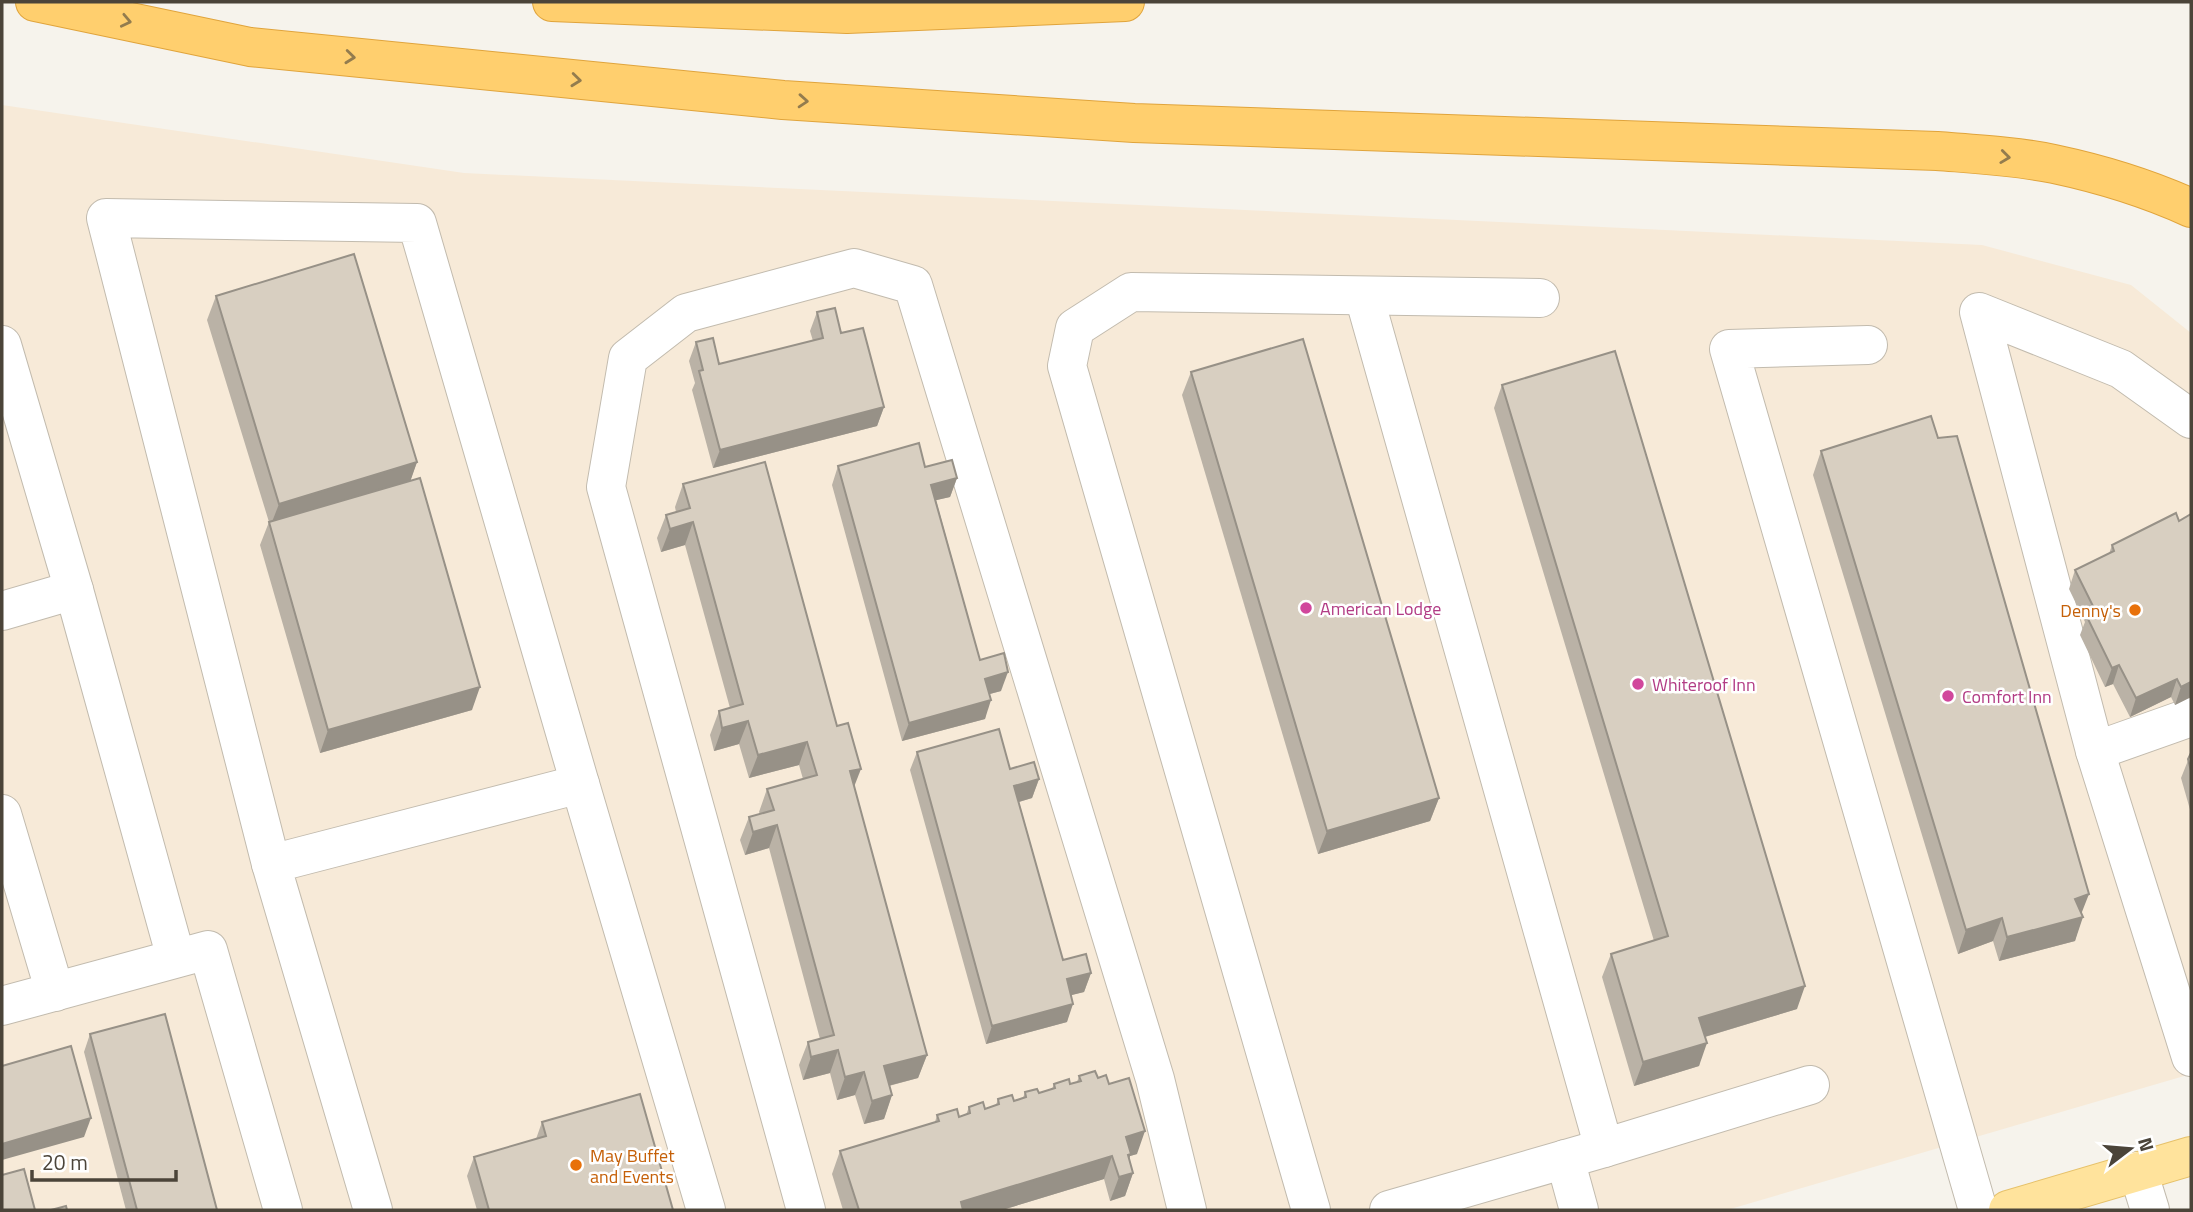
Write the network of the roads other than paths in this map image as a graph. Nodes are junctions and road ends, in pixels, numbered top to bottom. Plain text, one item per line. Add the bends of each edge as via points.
1 (35, 2) edge
2 (552, 2) edge
3 (1125, 2) edge
4 (2191, 208) edge
5 (1364, 296) junction
6 (1540, 299) dead end
7 (2, 345) edge
8 (1868, 345) dead end
9 (2191, 419) edge
10 (74, 590) junction
11 (2, 611) edge
12 (2191, 718) edge
13 (2095, 751) junction
14 (580, 784) junction
15 (2, 814) edge
16 (271, 864) junction
17 (176, 958) junction
18 (55, 992) junction
19 (2, 1006) edge
20 (2191, 1057) edge
21 (1810, 1085) dead end
22 (1604, 1148) junction
23 (2191, 1156) edge
24 (1565, 1159) junction
25 (2138, 1171) junction
26 (282, 1210) edge
27 (373, 1210) edge
28 (706, 1210) edge
29 (806, 1210) edge
30 (1187, 1210) edge
31 (1311, 1210) edge
32 (1389, 1210) edge
33 (1579, 1210) edge
34 (1978, 1210) edge
35 (2008, 1210) edge
36 (2150, 1210) edge

1 -> 4 highway via 250,47 783,100 1134,122 1992,156 2052,163 2115,178
2 - 3 highway via 847,13
5 - 6 lane
5 - 22 lane
5 - 31 lane via 1131,292 1075,328 1068,366
7 - 10 lane
8 - 34 lane via 1729,349
9 - 13 lane via 2121,369 1979,312
10 - 11 lane
10 - 17 lane
12 - 13 lane
13 - 20 lane
14 - 16 lane
14 - 16 lane via 417,223 106,218
14 - 28 lane
15 - 18 lane
16 - 27 lane
17 - 18 lane
17 - 26 lane via 208,950
18 - 19 lane
21 - 22 lane
22 - 24 lane
23 - 25 main road
24 - 32 lane
24 - 33 lane
25 - 35 main road
25 - 36 lane
29 - 30 lane via 606,487 628,358 686,313 855,268 913,285 1155,1079

